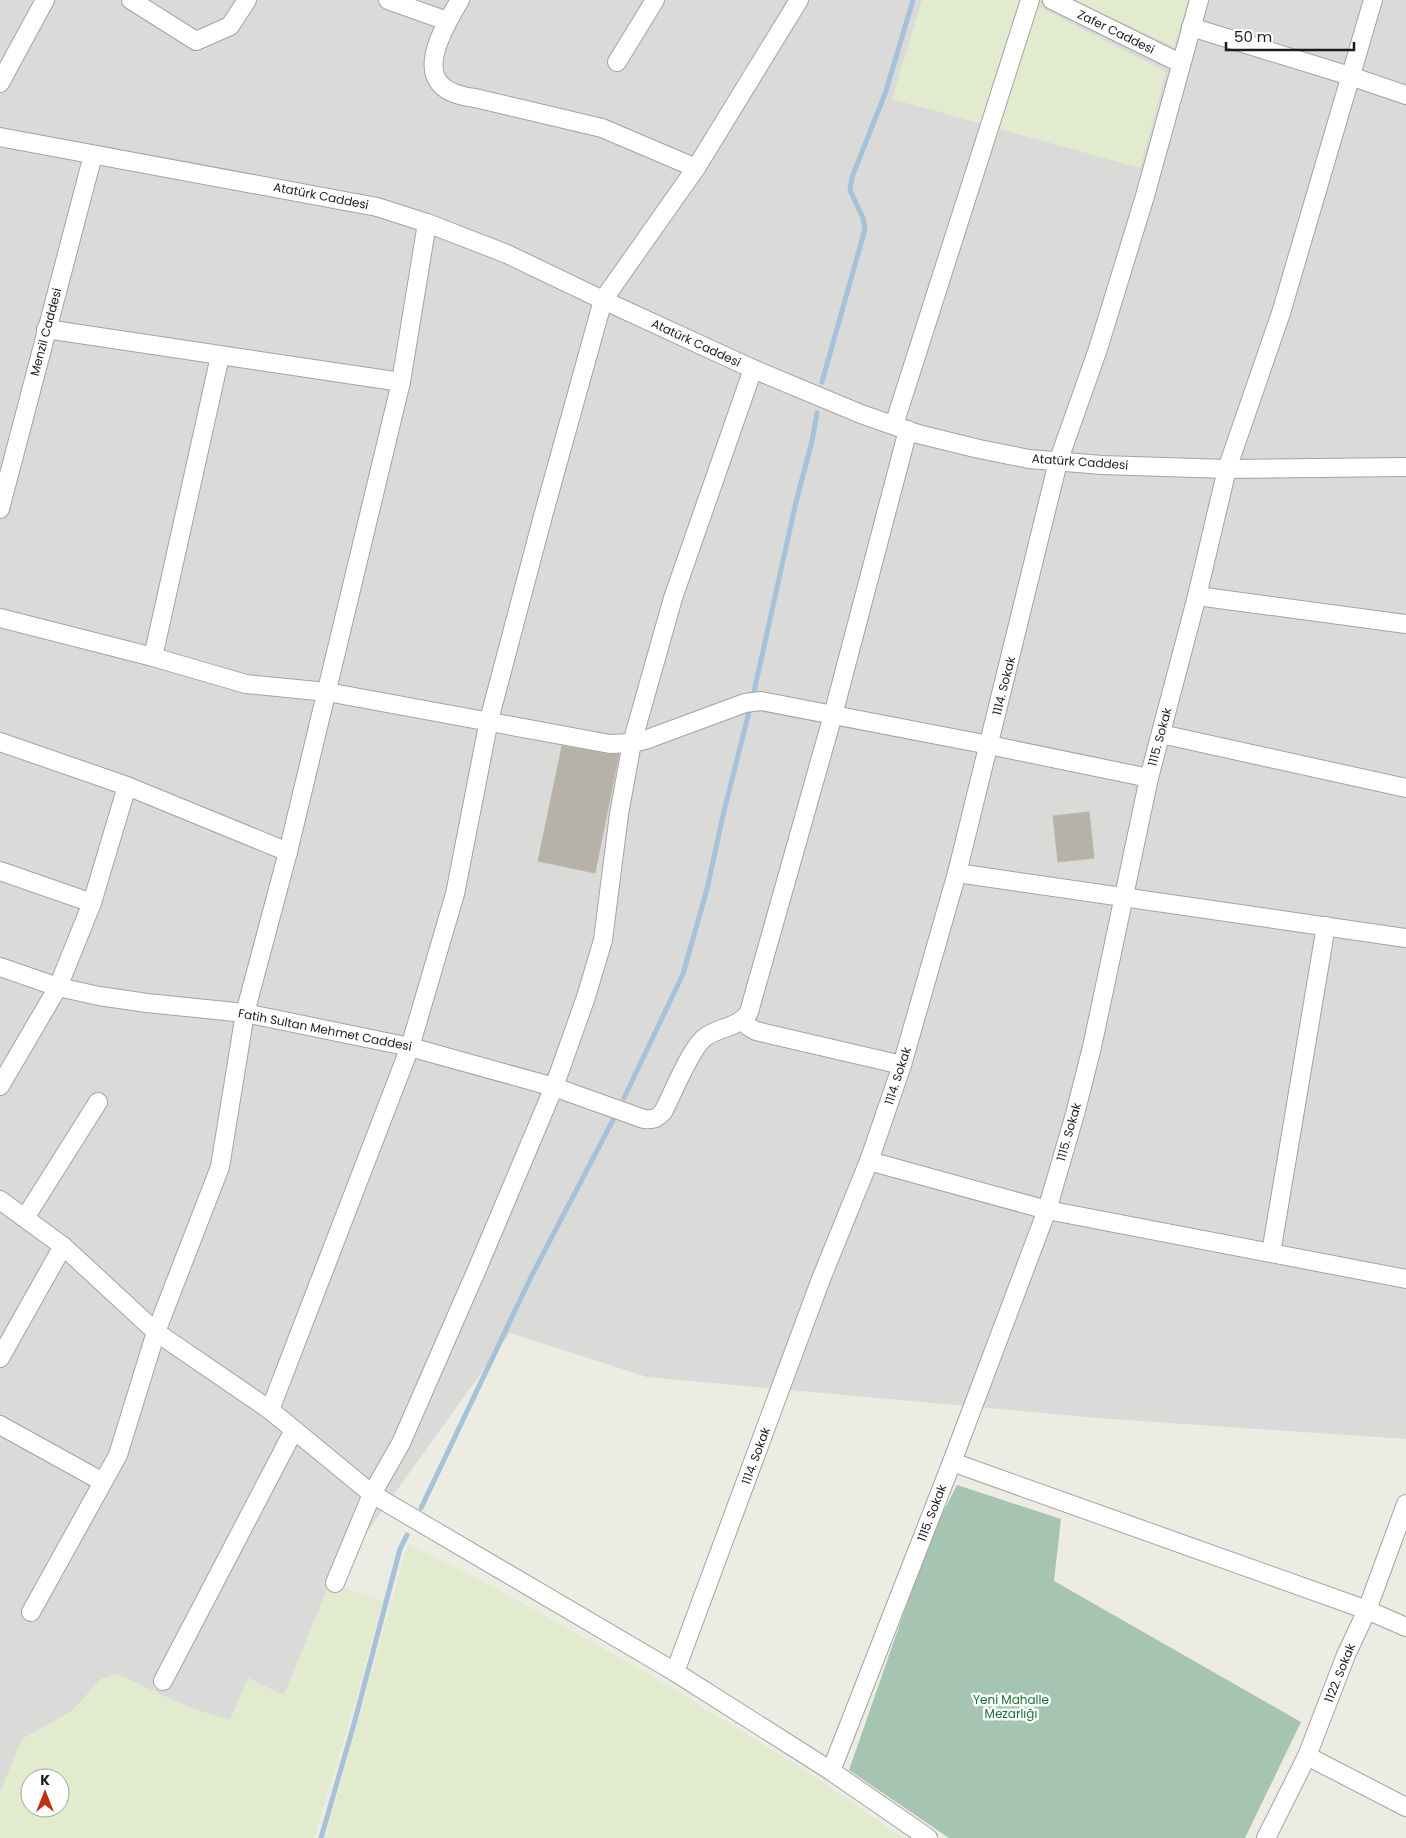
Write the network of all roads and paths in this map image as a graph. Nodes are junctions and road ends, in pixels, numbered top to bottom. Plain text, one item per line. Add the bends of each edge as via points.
1 (45, 0) edge
2 (131, 0) edge
3 (247, 0) edge
4 (388, 0) edge
5 (460, 0) edge
6 (655, 0) edge
7 (799, 0) edge
8 (1030, 0) edge
9 (1052, 0) edge
10 (1199, 0) edge
11 (1372, 0) edge
12 (159, 7) edge
13 (447, 21) junction
14 (1191, 27) junction
15 (617, 62) dead end
16 (1180, 63) junction
17 (1350, 76) junction
18 (0, 83) edge
19 (1406, 95) edge
20 (0, 137) edge
21 (93, 155) junction
22 (696, 168) junction
23 (427, 222) junction
24 (603, 300) junction
25 (46, 329) junction
26 (220, 356) junction
27 (752, 369) junction
28 (401, 382) junction
29 (901, 428) junction
30 (1058, 462) junction
31 (1406, 467) edge
32 (1228, 468) junction
33 (0, 509) edge
34 (1197, 596) junction
35 (0, 618) edge
36 (1406, 624) edge
37 (153, 657) junction
38 (327, 692) junction
39 (833, 715) junction
40 (488, 720) junction
41 (1161, 734) junction
42 (0, 742) edge
43 (632, 743) junction
44 (989, 745) junction
45 (1149, 778) junction
46 (127, 786) junction
47 (1406, 788) edge
48 (288, 852) junction
49 (0, 871) edge
50 (957, 873) junction
51 (1124, 896) junction
52 (92, 903) junction
53 (1326, 926) junction
54 (1406, 938) edge
55 (0, 967) edge
56 (58, 987) junction
57 (245, 1013) junction
58 (744, 1020) junction
59 (410, 1047) junction
60 (902, 1065) junction
61 (0, 1086) edge
62 (554, 1087) junction
63 (98, 1102) dead end
64 (869, 1161) junction
65 (0, 1200) edge
66 (1046, 1210) junction
67 (25, 1218) junction
68 (63, 1246) junction
69 (1271, 1253) junction
70 (1406, 1279) edge
71 (156, 1332) junction
72 (0, 1358) edge
73 (270, 1410) junction
74 (0, 1425) edge
75 (294, 1430) junction
76 (952, 1462) junction
77 (103, 1482) junction
78 (372, 1494) junction
79 (1406, 1504) edge
80 (335, 1584) dead end
81 (1367, 1610) junction
82 (31, 1612) dead end
83 (1406, 1627) edge
84 (675, 1672) junction
85 (163, 1681) dead end
86 (1307, 1756) junction
87 (831, 1771) junction
88 (1406, 1807) edge
89 (928, 1838) edge
90 (1266, 1838) edge

1 - 18 street
2 - 12 street
3 - 12 street via 230,26 196,41
4 - 13 street
5 - 13 street
6 - 15 street
7 - 22 street
8 - 29 street
9 - 16 street, Zafer Caddesi
10 - 14 street, 1114. Sokak
11 - 17 street, 1115. Sokak
13 - 22 street via 433,60 435,75 443,88 457,96 594,126
14 - 16 street, 1114. Sokak
14 - 17 street
16 - 30 street, 1114. Sokak via 1145,196 1098,349
17 - 19 street
17 - 32 street, 1115. Sokak via 1282,312
20 - 21 street, Atatürk Caddesi
21 - 23 street, Atatürk Caddesi via 377,207
21 - 25 street, Menzil Caddesi
22 - 24 street
23 - 24 street, Atatürk Caddesi via 507,254
23 - 28 street
24 - 27 street, Atatürk Caddesi
24 - 40 street
25 - 26 street
25 - 33 street, Menzil Caddesi
26 - 28 street
26 - 37 street
27 - 29 street, Atatürk Caddesi
27 - 43 street via 673,598
28 - 38 street
29 - 30 street, Atatürk Caddesi via 979,449
29 - 39 street
30 - 32 street, Atatürk Caddesi
30 - 44 street, 1114. Sokak
31 - 32 street, Atatürk Caddesi
32 - 34 street, 1115. Sokak
34 - 36 street
34 - 41 street, 1115. Sokak
35 - 37 street
37 - 38 street via 246,684
38 - 40 street
38 - 48 street
39 - 43 street via 756,701
39 - 44 street
39 - 58 street
40 - 43 street via 610,744
40 - 59 street via 455,894
41 - 45 street, 1115. Sokak
41 - 47 street
42 - 46 street
43 - 62 street via 619,814 603,940
44 - 45 street
44 - 50 street, 1114. Sokak
45 - 51 street, 1115. Sokak
46 - 48 street
46 - 52 street
48 - 57 street
49 - 52 street
50 - 51 street
50 - 60 street, 1114. Sokak
51 - 53 street
51 - 66 street, 1115. Sokak via 1092,1047
52 - 56 street
53 - 54 street
53 - 69 street
55 - 56 street, Fatih Sultan Mehmet Caddesi
56 - 57 street, Fatih Sultan Mehmet Caddesi via 147,1004
56 - 61 street
57 - 59 street, Fatih Sultan Mehmet Caddesi
57 - 71 street via 220,1167
58 - 60 street via 756,1031
58 - 62 street, Fatih Sultan Mehmet Caddesi via 702,1040 663,1112 653,1120
59 - 62 street, Fatih Sultan Mehmet Caddesi
59 - 73 street
60 - 64 street, 1114. Sokak
62 - 78 street via 400,1443
63 - 67 street
64 - 66 street
64 - 84 street, 1114. Sokak via 821,1279
65 - 67 street
66 - 69 street
66 - 76 street, 1115. Sokak
67 - 68 street
68 - 71 street
68 - 72 street
69 - 70 street
71 - 73 street
71 - 77 street via 118,1454
73 - 75 street
74 - 77 street
75 - 78 street
75 - 85 street
76 - 81 street
76 - 87 street, 1115. Sokak
77 - 82 street
78 - 80 street
78 - 84 street
79 - 81 street, 1122. Sokak
81 - 83 street
81 - 86 street, 1122. Sokak
84 - 87 street
86 - 88 street
86 - 90 street, 1122. Sokak
87 - 89 street

